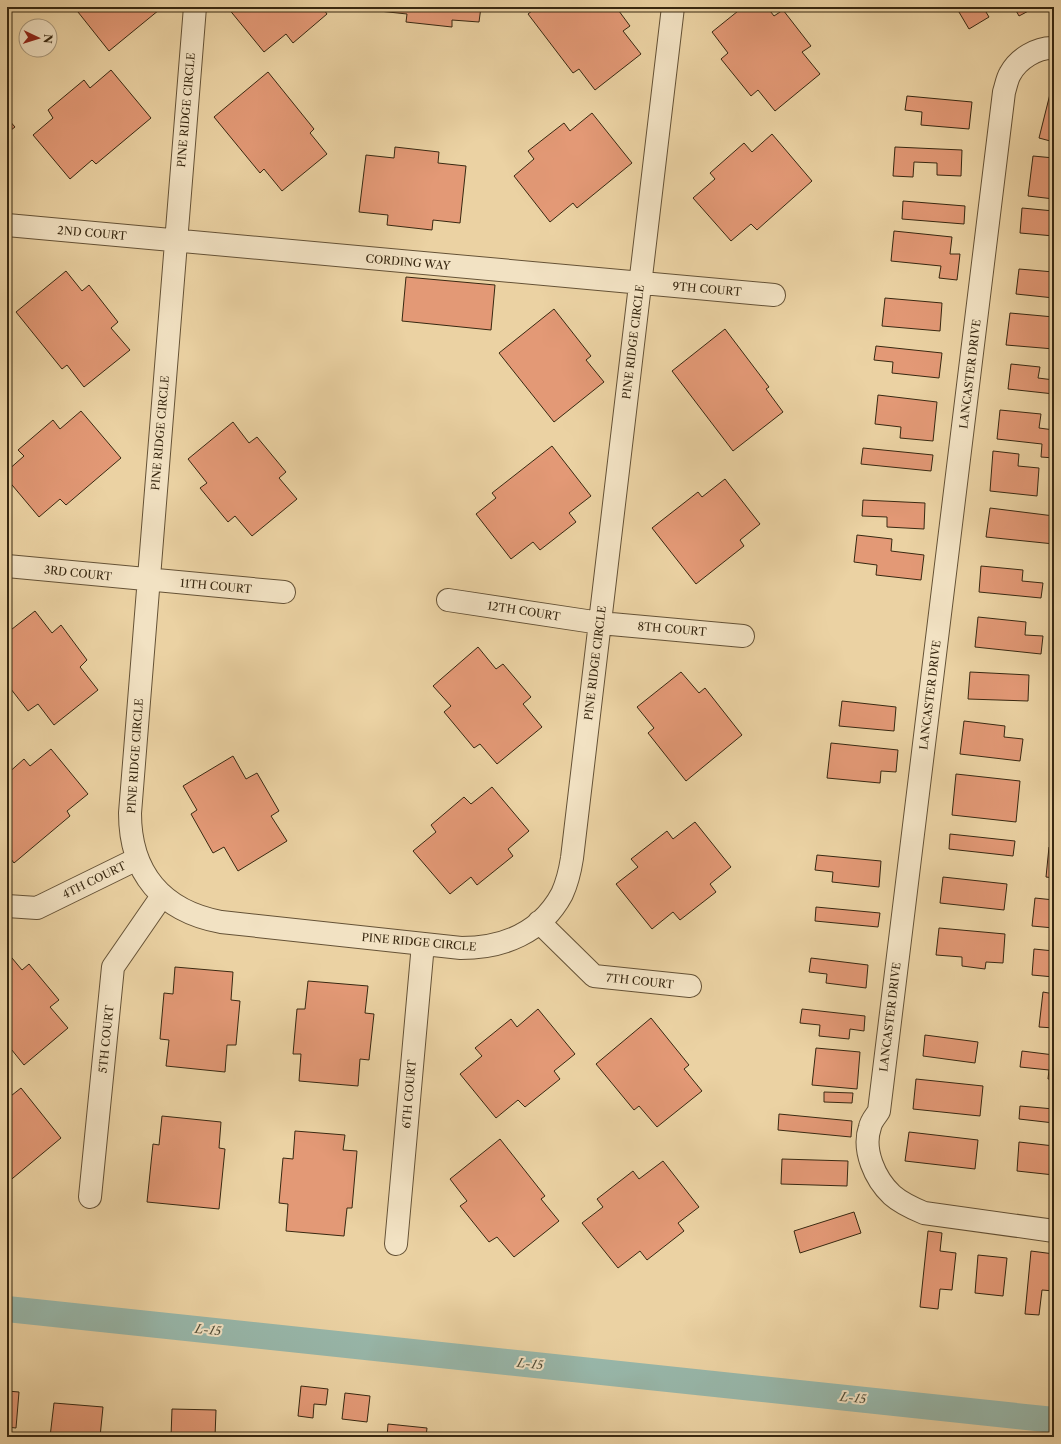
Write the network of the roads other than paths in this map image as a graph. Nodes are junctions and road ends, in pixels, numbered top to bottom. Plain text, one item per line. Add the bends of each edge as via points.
1 (195, 7) edge
2 (673, 7) edge
3 (1054, 48) edge
4 (7, 225) edge
5 (176, 240) junction
6 (640, 283) junction
7 (774, 295) dead end
8 (7, 566) edge
9 (148, 580) junction
10 (284, 592) dead end
11 (448, 600) dead end
12 (600, 623) junction
13 (743, 636) dead end
14 (137, 859) junction
15 (162, 896) junction
16 (7, 906) edge
17 (539, 922) junction
18 (423, 944) junction
19 (690, 986) dead end
20 (90, 1197) dead end
21 (1054, 1231) edge
22 (396, 1244) dead end

1 - 5 street, PINE RIDGE CIRCLE
2 - 6 street, PINE RIDGE CIRCLE
3 - 21 street, LANCASTER DRIVE via 1037,51 1021,61 1010,74 1004,92 878,1111 870,1127 868,1146 872,1163 882,1183 892,1195 907,1206 924,1213
4 - 5 street, 2ND COURT
5 - 6 street, CORDING WAY
5 - 9 street, PINE RIDGE CIRCLE
6 - 7 street, 9TH COURT
6 - 12 street, PINE RIDGE CIRCLE
8 - 9 street, 3RD COURT
9 - 10 street, 11TH COURT
9 - 14 street, PINE RIDGE CIRCLE via 130,813 130,831
11 - 12 street, 12TH COURT
12 - 13 street, 8TH COURT
12 - 17 street, PINE RIDGE CIRCLE via 568,877 558,899
14 - 15 street, 4TH COURT via 146,877
14 - 16 street, 4TH COURT via 37,908
15 - 18 street, PINE RIDGE CIRCLE via 203,919
15 - 20 street, 5TH COURT via 113,967
17 - 18 street, PINE RIDGE CIRCLE via 514,939 491,946 461,948
17 - 19 street, 7TH COURT via 594,976
18 - 22 street, 6TH COURT

